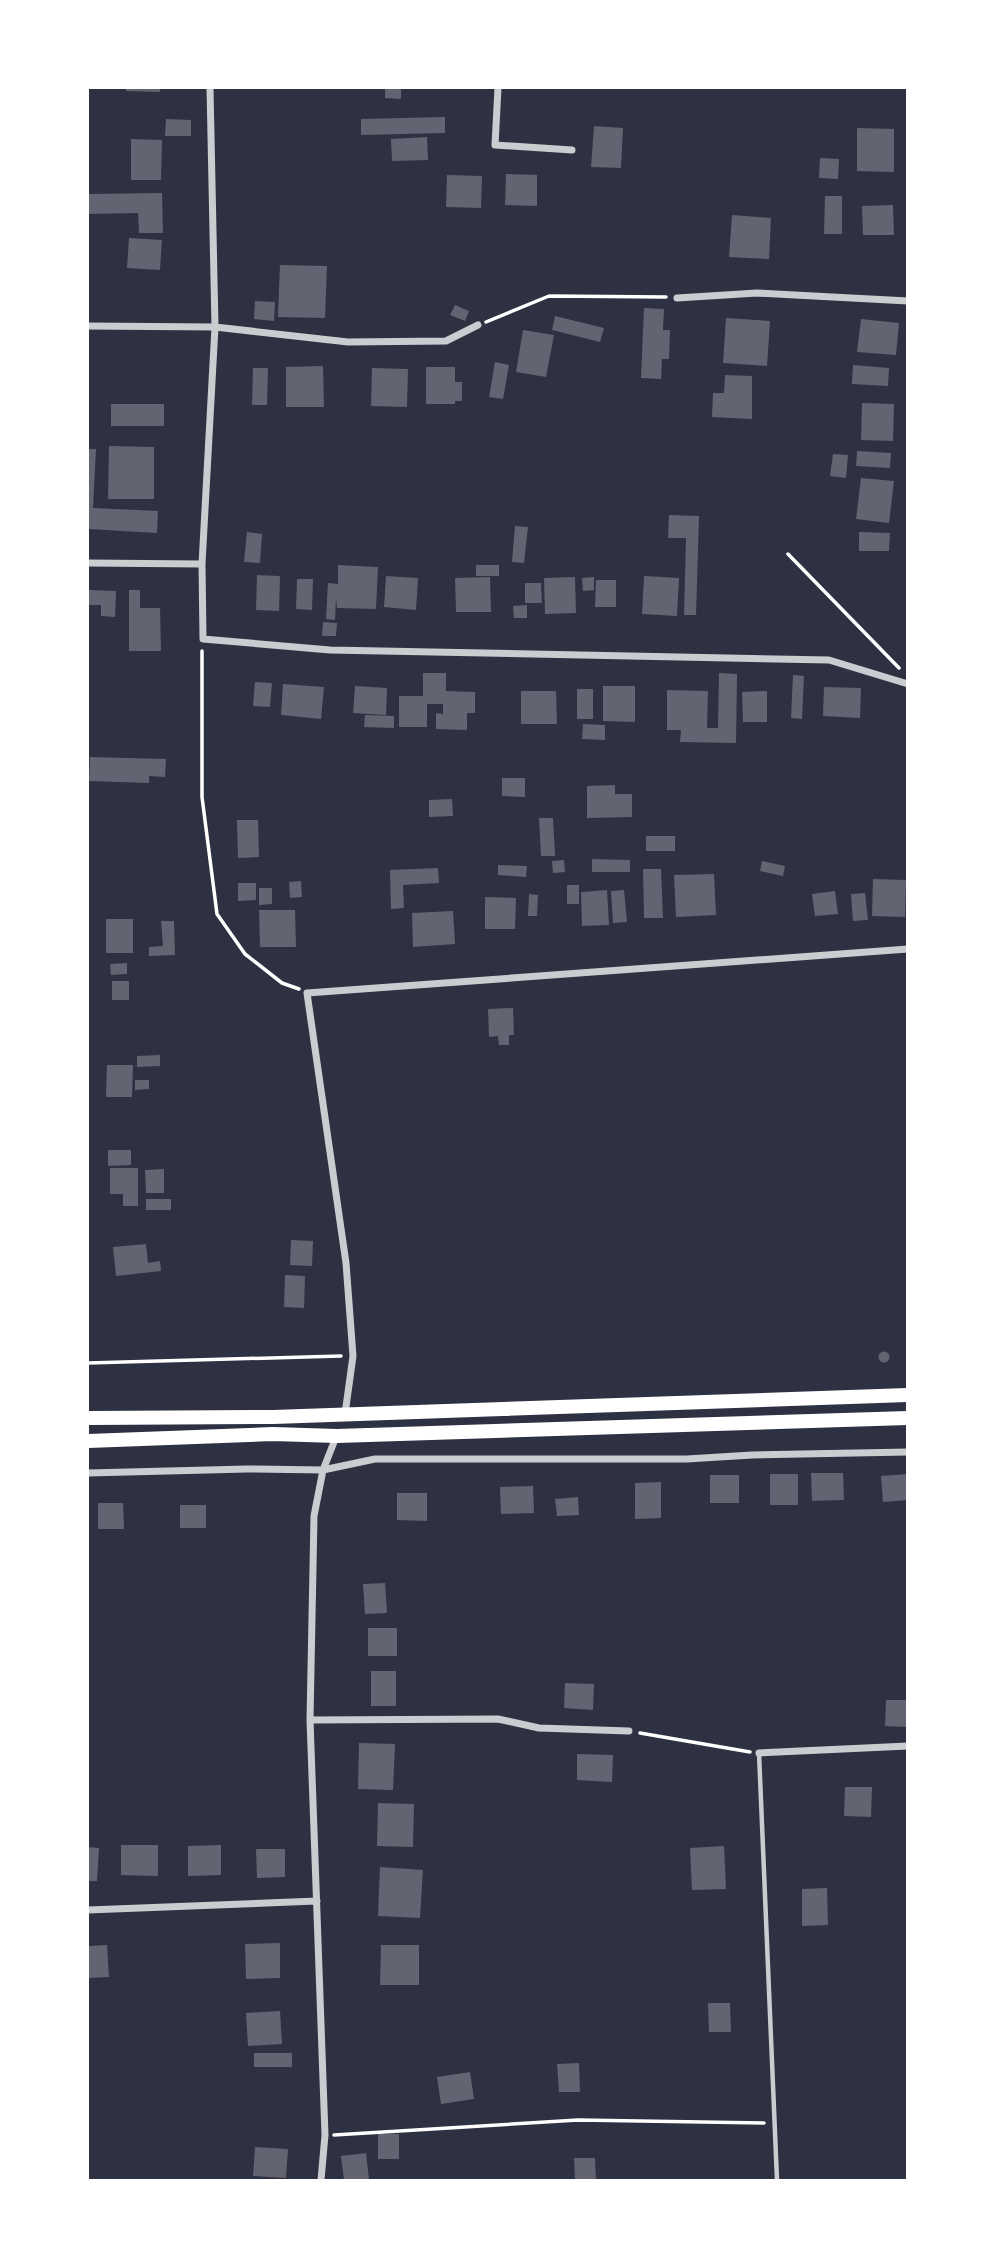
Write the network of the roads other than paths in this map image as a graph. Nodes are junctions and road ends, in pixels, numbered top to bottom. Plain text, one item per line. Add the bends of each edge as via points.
1 (210, 88) edge
2 (498, 88) edge
3 (572, 150) dead end
4 (677, 298) road end
5 (908, 301) edge
6 (478, 325) road end
7 (88, 326) edge
8 (215, 327) junction
9 (88, 563) edge
10 (202, 564) junction
11 (908, 684) edge
12 (908, 949) edge
13 (908, 1395) edge
14 (345, 1414) junction
15 (88, 1417) edge
16 (908, 1418) edge
17 (337, 1436) junction
18 (88, 1441) edge
19 (908, 1452) edge
20 (323, 1470) junction
21 (88, 1473) edge
22 (310, 1720) junction
23 (629, 1731) road end
24 (908, 1746) edge
25 (759, 1753) joint
26 (317, 1901) junction
27 (88, 1910) edge
28 (321, 2180) edge
29 (777, 2180) edge

1 - 8 street
2 - 3 street via 495,145
4 - 5 street via 757,293
6 - 8 street via 446,341 362,342
7 - 8 street
8 - 10 street
9 - 10 street
10 - 11 street via 202,639 330,650 829,660
12 - 14 street via 307,993 346,1263 353,1356
13 - 14 main road
14 - 15 main road
16 - 17 main road
17 - 18 main road
17 - 20 street
19 - 20 street via 687,1459 374,1459
20 - 21 street
20 - 22 street via 314,1516
22 - 23 street via 498,1719 539,1728
22 - 26 street
24 - 25 street
25 - 29 lane
26 - 27 street
26 - 28 street via 325,2135

